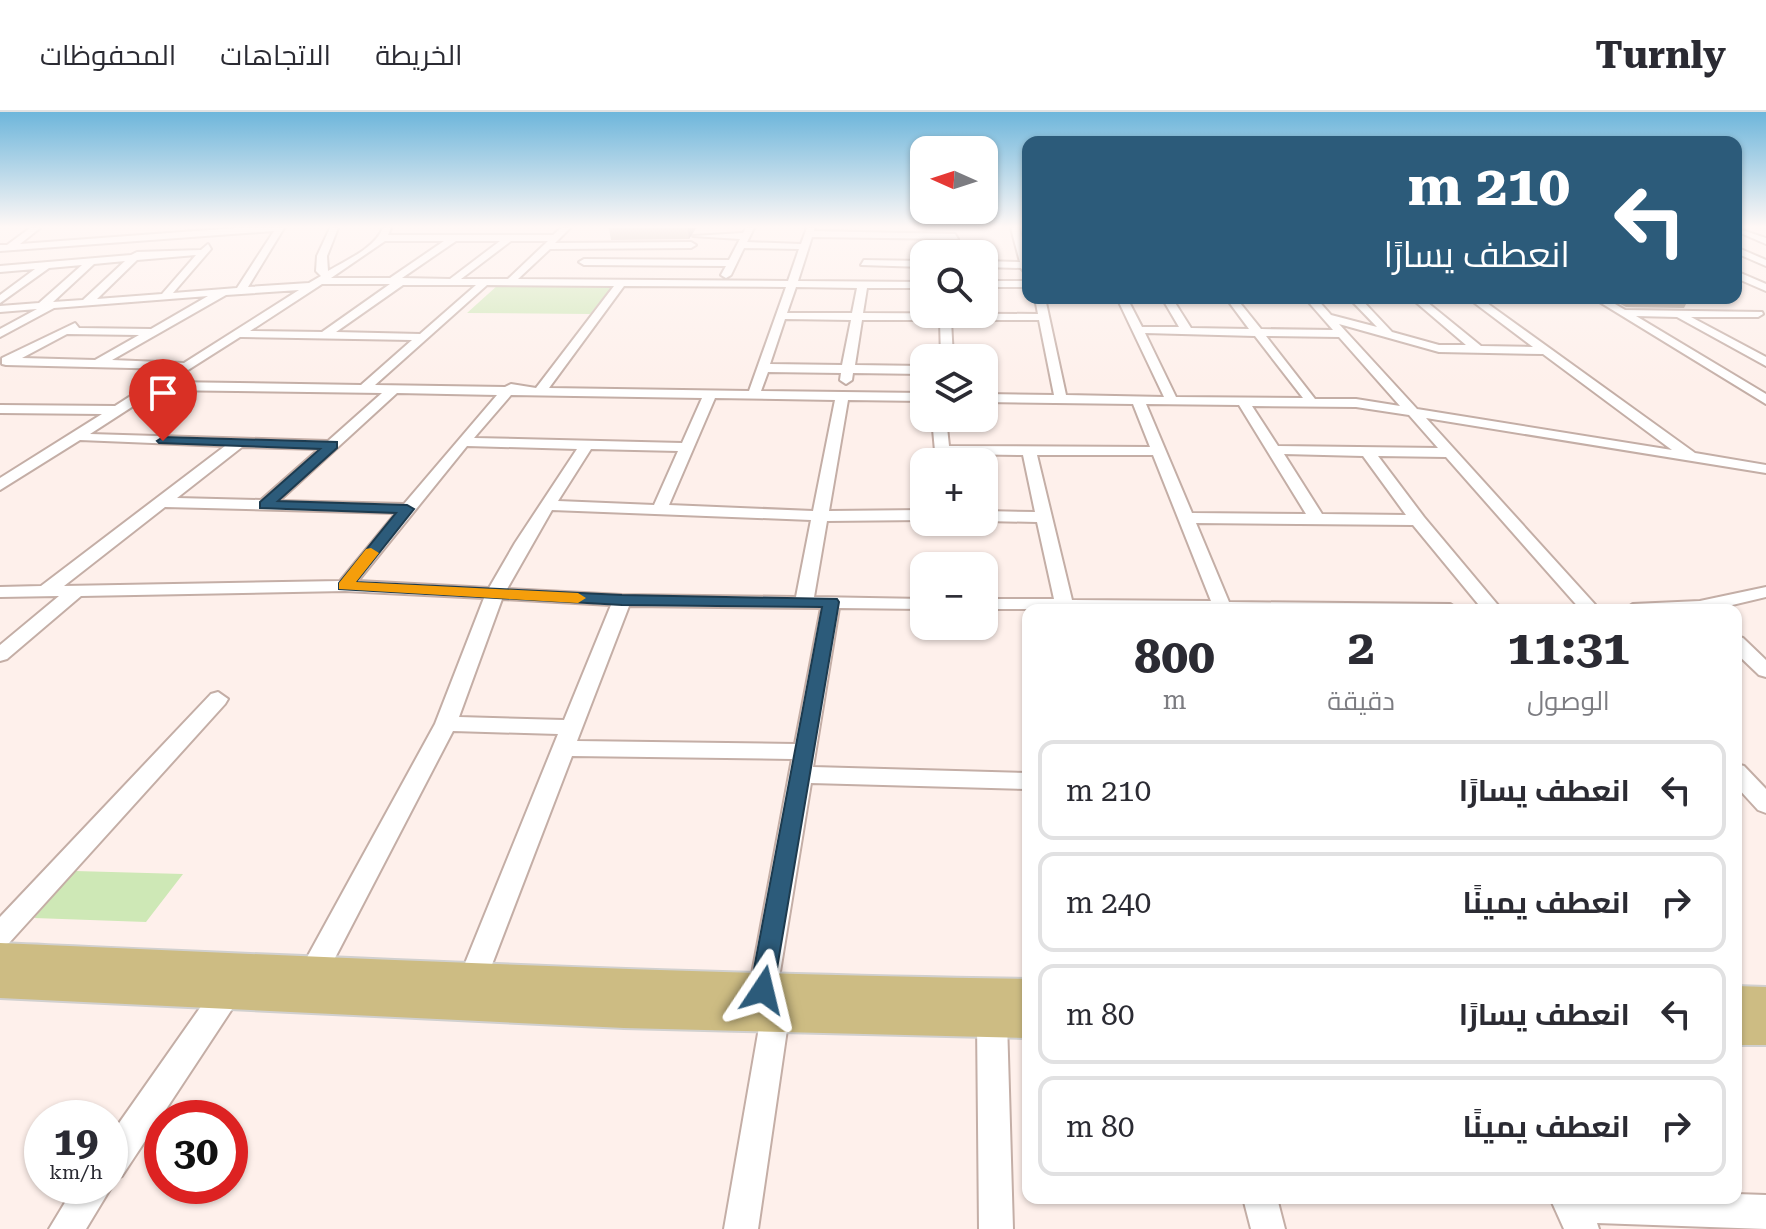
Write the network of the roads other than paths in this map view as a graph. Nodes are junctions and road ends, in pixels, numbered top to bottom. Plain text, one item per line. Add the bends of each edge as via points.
1 (27, 280) edge
2 (73, 280) edge
3 (110, 280) edge
4 (179, 280) edge
5 (248, 280) edge
6 (320, 280) edge
7 (321, 280) joint
8 (398, 280) edge
9 (404, 280) edge
10 (577, 280) edge
11 (790, 280) edge
12 (790, 280) edge
13 (861, 280) edge
14 (485, 282) junction
15 (722, 282) joint
16 (621, 283) junction
17 (789, 284) junction
18 (860, 284) junction
19 (910, 284) edge
20 (998, 284) edge
21 (1022, 284) edge
22 (242, 289) junction
23 (1766, 289) edge
24 (1742, 290) edge
25 (225, 291) junction
26 (166, 295) junction
27 (0, 300) edge
28 (87, 302) junction
29 (49, 304) junction
30 (1042, 304) edge
31 (1125, 304) edge
32 (1171, 304) edge
33 (1236, 304) edge
34 (1315, 304) edge
35 (1360, 304) edge
36 (1423, 304) edge
37 (1481, 304) edge
38 (1608, 304) edge
39 (1738, 304) edge
40 (0, 309) edge
41 (1624, 313) junction
42 (1678, 314) junction
43 (1760, 314) edge
44 (910, 315) edge
45 (780, 316) junction
46 (857, 316) junction
47 (998, 316) edge
48 (1046, 317) junction
49 (1327, 317) junction
50 (20, 324) junction
51 (1138, 330) junction
52 (65, 331) junction
53 (1187, 331) junction
54 (155, 332) junction
55 (1258, 332) junction
56 (0, 334) edge
57 (243, 334) junction
58 (1343, 334) junction
59 (1390, 334) junction
60 (325, 335) junction
61 (423, 337) junction
62 (1479, 350) junction
63 (1547, 351) junction
64 (1690, 354) junction
65 (1752, 355) junction
66 (1766, 362) edge
67 (3, 363) edge
68 (100, 363) junction
69 (183, 366) junction
70 (762, 368) junction
71 (848, 369) junction
72 (910, 370) edge
73 (160, 384) junction
74 (367, 386) junction
75 (542, 388) junction
76 (393, 390) junction
77 (510, 390) junction
78 (755, 391) junction
79 (710, 394) junction
80 (843, 394) junction
81 (910, 395) edge
82 (1060, 395) junction
83 (998, 396) edge
84 (998, 396) edge
85 (1170, 396) junction
86 (1309, 398) junction
87 (1138, 400) junction
88 (1766, 400) edge
89 (1243, 401) junction
90 (0, 409) edge
91 (27, 409) junction
92 (114, 410) junction
93 (1416, 412) junction
94 (0, 425) edge
95 (86, 438) junction
96 (464, 442) junction
97 (238, 443) junction
98 (332, 445) junction
99 (586, 446) junction
100 (684, 447) junction
101 (1276, 450) junction
102 (1029, 451) junction
103 (1159, 451) junction
104 (1368, 452) junction
105 (998, 453) edge
106 (1452, 453) junction
107 (1690, 455) junction
108 (1766, 467) edge
109 (0, 485) edge
110 (0, 494) edge
111 (161, 502) junction
112 (265, 505) junction
113 (549, 505) junction
114 (407, 509) junction
115 (659, 510) junction
116 (910, 515) edge
117 (819, 516) junction
118 (998, 516) edge
119 (1044, 517) junction
120 (1186, 518) junction
121 (1318, 520) junction
122 (1418, 520) junction
123 (345, 586) junction
124 (0, 592) edge
125 (1766, 592) edge
126 (43, 593) junction
127 (74, 593) junction
128 (495, 594) junction
129 (622, 600) junction
130 (804, 602) junction
131 (831, 602) junction
132 (910, 604) edge
133 (998, 604) edge
134 (1022, 604) edge
135 (1064, 604) edge
136 (1221, 604) edge
137 (1488, 604) edge
138 (1586, 604) edge
139 (1718, 604) edge
140 (1742, 648) edge
141 (0, 655) edge
142 (1766, 671) edge
143 (218, 699) dead end
144 (446, 724) junction
145 (568, 738) junction
146 (803, 763) junction
147 (1742, 780) edge
148 (1022, 781) edge
149 (1756, 798) edge
150 (0, 935) edge
151 (0, 958) edge
152 (313, 972) junction
153 (0, 982) edge
154 (468, 992) junction
155 (226, 994) junction
156 (1022, 996) edge
157 (769, 1003) junction
158 (1742, 1003) edge
159 (1766, 1004) edge
160 (1010, 1021) edge
161 (1742, 1028) edge
162 (1766, 1028) edge
163 (128, 1138) edge
164 (83, 1204) edge
165 (1262, 1204) edge
166 (1573, 1211) edge
167 (1766, 1212) edge
168 (66, 1229) edge
169 (741, 1229) edge
170 (996, 1229) edge
171 (1268, 1229) edge

1 - 27 street
2 - 29 street
3 - 28 street
4 - 26 street
5 - 22 street
6 - 22 street
7 - 57 street
7 - 69 street
8 - 60 street
9 - 14 street
10 - 15 street
11 - 17 street
12 - 17 street
13 - 18 street
14 - 16 street
14 - 61 street
15 - 17 street
16 - 17 street
16 - 75 street
17 - 18 street
17 - 45 street
18 - 19 street
18 - 46 street
20 - 21 street
22 - 25 street
23 - 24 street
25 - 26 street
25 - 54 street
26 - 28 street
28 - 29 street
29 - 40 street
29 - 50 street
30 - 48 street
31 - 51 street
32 - 53 street
33 - 55 street
34 - 49 street
35 - 59 street
36 - 62 street
37 - 63 street
38 - 41 street
39 - 43 street
41 - 42 street
41 - 64 street
42 - 43 street
42 - 65 street
44 - 46 street
45 - 46 street
45 - 70 street
46 - 71 street
47 - 48 street
48 - 82 street
49 - 58 street
49 - 59 street
50 - 52 street via 76,325
50 - 56 street
51 - 53 street
51 - 85 street
52 - 54 street
52 - 67 street
53 - 55 street
54 - 68 street
55 - 58 street
55 - 86 street
57 - 60 street
57 - 73 street
58 - 93 street
59 - 62 street via 1439,348
60 - 61 street
61 - 74 street
62 - 63 street
63 - 107 street
64 - 65 street
64 - 88 street
65 - 66 street
67 - 68 street
68 - 69 street
69 - 73 street
70 - 71 street
70 - 78 street
71 - 72 street
71 - 80 street
73 - 74 street
73 - 76 street
73 - 92 street
73 - 95 street
74 - 77 street
75 - 77 street
75 - 78 street
76 - 77 street
76 - 98 street
77 - 79 street
77 - 96 street
78 - 80 street
79 - 80 street
79 - 100 street
80 - 81 street
80 - 117 street
82 - 83 street
82 - 85 street
84 - 87 street
85 - 86 street
86 - 93 street
87 - 89 street
87 - 103 street
89 - 93 street via 1356,403
89 - 101 street
90 - 91 street
91 - 92 street
91 - 94 street
92 - 109 street
93 - 106 street
93 - 107 street
95 - 97 street
95 - 110 street
96 - 99 street
96 - 114 street
97 - 98 street
97 - 111 street
98 - 112 street
99 - 100 street
99 - 113 street
100 - 115 street
101 - 104 street
101 - 121 street
102 - 103 street
102 - 105 street
102 - 119 street
103 - 120 street
104 - 106 street
104 - 122 street
106 - 138 street
107 - 108 street
111 - 112 street
111 - 126 street
112 - 114 street
113 - 115 street
113 - 128 street
114 - 123 street
115 - 117 street
116 - 117 street
117 - 130 street
118 - 119 street
119 - 135 street
120 - 121 street
120 - 136 street
121 - 122 street
122 - 137 street
123 - 127 street
123 - 128 street
124 - 126 street
125 - 139 street
126 - 127 street
127 - 141 street
128 - 129 street
128 - 144 street
129 - 130 street
129 - 145 street
130 - 131 street
131 - 132 street
131 - 146 street
133 - 134 street
140 - 142 street
143 - 150 street
144 - 145 street
144 - 152 street
145 - 146 street
145 - 154 street
146 - 148 street
146 - 157 street
147 - 149 street
151 - 152 main road
152 - 154 main road
153 - 155 main road
154 - 155 main road
154 - 157 main road
155 - 163 street
156 - 157 main road
157 - 160 main road
157 - 169 street
158 - 159 main road
160 - 170 street
161 - 162 main road
164 - 168 street
165 - 171 street
166 - 167 street

